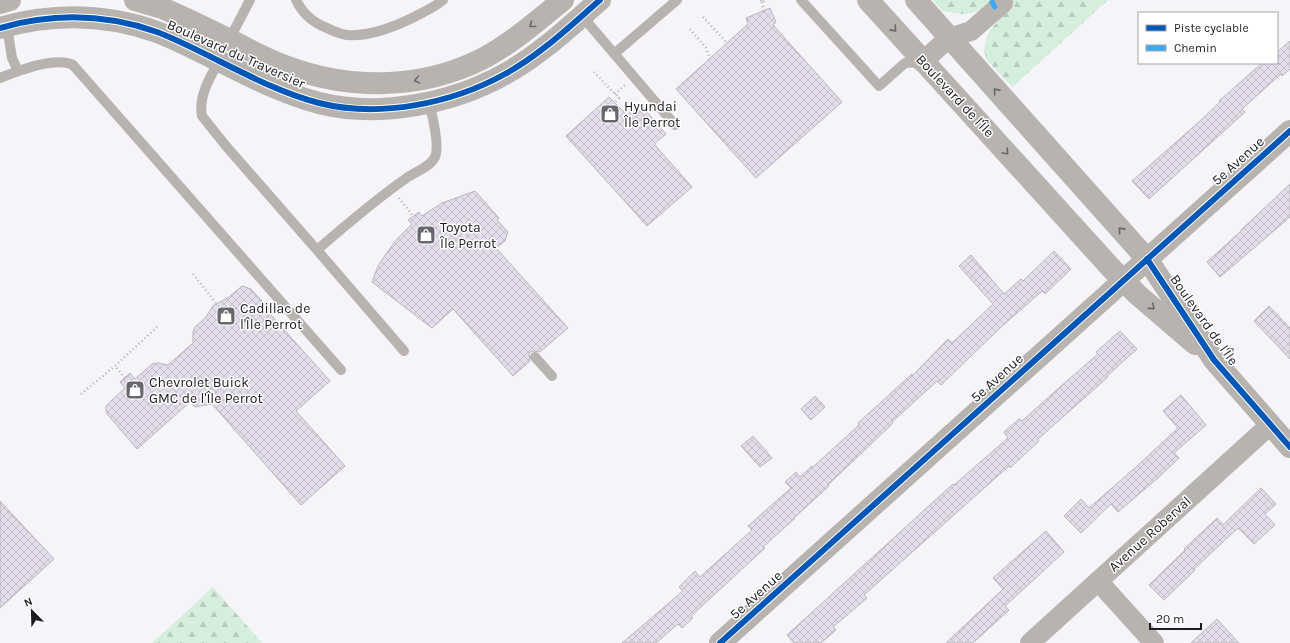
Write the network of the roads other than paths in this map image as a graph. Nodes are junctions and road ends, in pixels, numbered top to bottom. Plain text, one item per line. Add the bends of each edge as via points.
1 (10, 0) edge
2 (135, 0) edge
3 (250, 0) edge
4 (296, 0) edge
5 (443, 0) edge
6 (563, 0) edge
7 (600, 0) edge
8 (677, 0) edge
9 (801, 0) edge
10 (868, 0) edge
11 (916, 0) edge
12 (0, 3) edge
13 (1003, 3) dead end
14 (582, 16) junction
15 (3, 28) edge
16 (949, 38) junction
17 (229, 40) junction
18 (614, 54) junction
19 (218, 61) junction
20 (922, 62) junction
21 (18, 71) junction
22 (0, 78) edge
23 (430, 102) junction
24 (675, 125) dead end
25 (1290, 131) edge
26 (317, 250) junction
27 (1147, 259) junction
28 (1123, 281) junction
29 (404, 351) dead end
30 (535, 357) dead end
31 (1214, 360) junction
32 (341, 370) dead end
33 (552, 376) dead end
34 (1270, 425) junction
35 (1290, 447) edge
36 (1098, 582) junction
37 (720, 643) edge
38 (1030, 643) edge
39 (1154, 643) edge

1 - 12 street
2 - 17 street, Boulevard du Traversier via 162,8
3 - 17 lane
4 - 5 lane via 312,21 335,32 358,35 405,21
6 -> 17 street, Boulevard du Traversier via 521,34 483,59 439,76 397,83 371,84 328,79 283,66
7 - 14 street, Boulevard du Traversier
8 - 18 lane
9 - 20 lane via 878,86 905,63
10 -> 20 street, Boulevard de l'Île
11 - 16 street, Boulevard de l'Île
13 - 16 street via 971,31
14 - 18 lane
14 - 23 street, Boulevard du Traversier via 543,49 505,74 457,95
15 - 19 street, Boulevard du Traversier via 23,22 68,17 112,20 159,33
15 - 21 lane
16 - 20 street
27 -> 16 street, Boulevard de l'Île
17 - 19 street
18 - 24 lane
19 - 23 street, Boulevard du Traversier via 286,92 320,103 343,107 389,108
19 - 26 lane via 202,99 202,116
20 -> 28 street, Boulevard de l'Île
21 - 22 lane
21 - 32 lane via 39,65 68,62 73,65
23 - 26 lane via 437,150 428,165 381,196
25 - 27 street, 5e Avenue
26 - 29 lane
27 - 28 street, 5e Avenue
27 - 31 street, Boulevard de l'Île
28 -> 31 street, Boulevard de l'Île
28 - 37 street, 5e Avenue
30 - 33 lane
31 - 34 street, Boulevard de l'Île
34 - 35 street, Boulevard de l'Île
34 - 36 street, Avenue Roberval
36 - 38 street, Avenue Roberval
36 - 39 street

